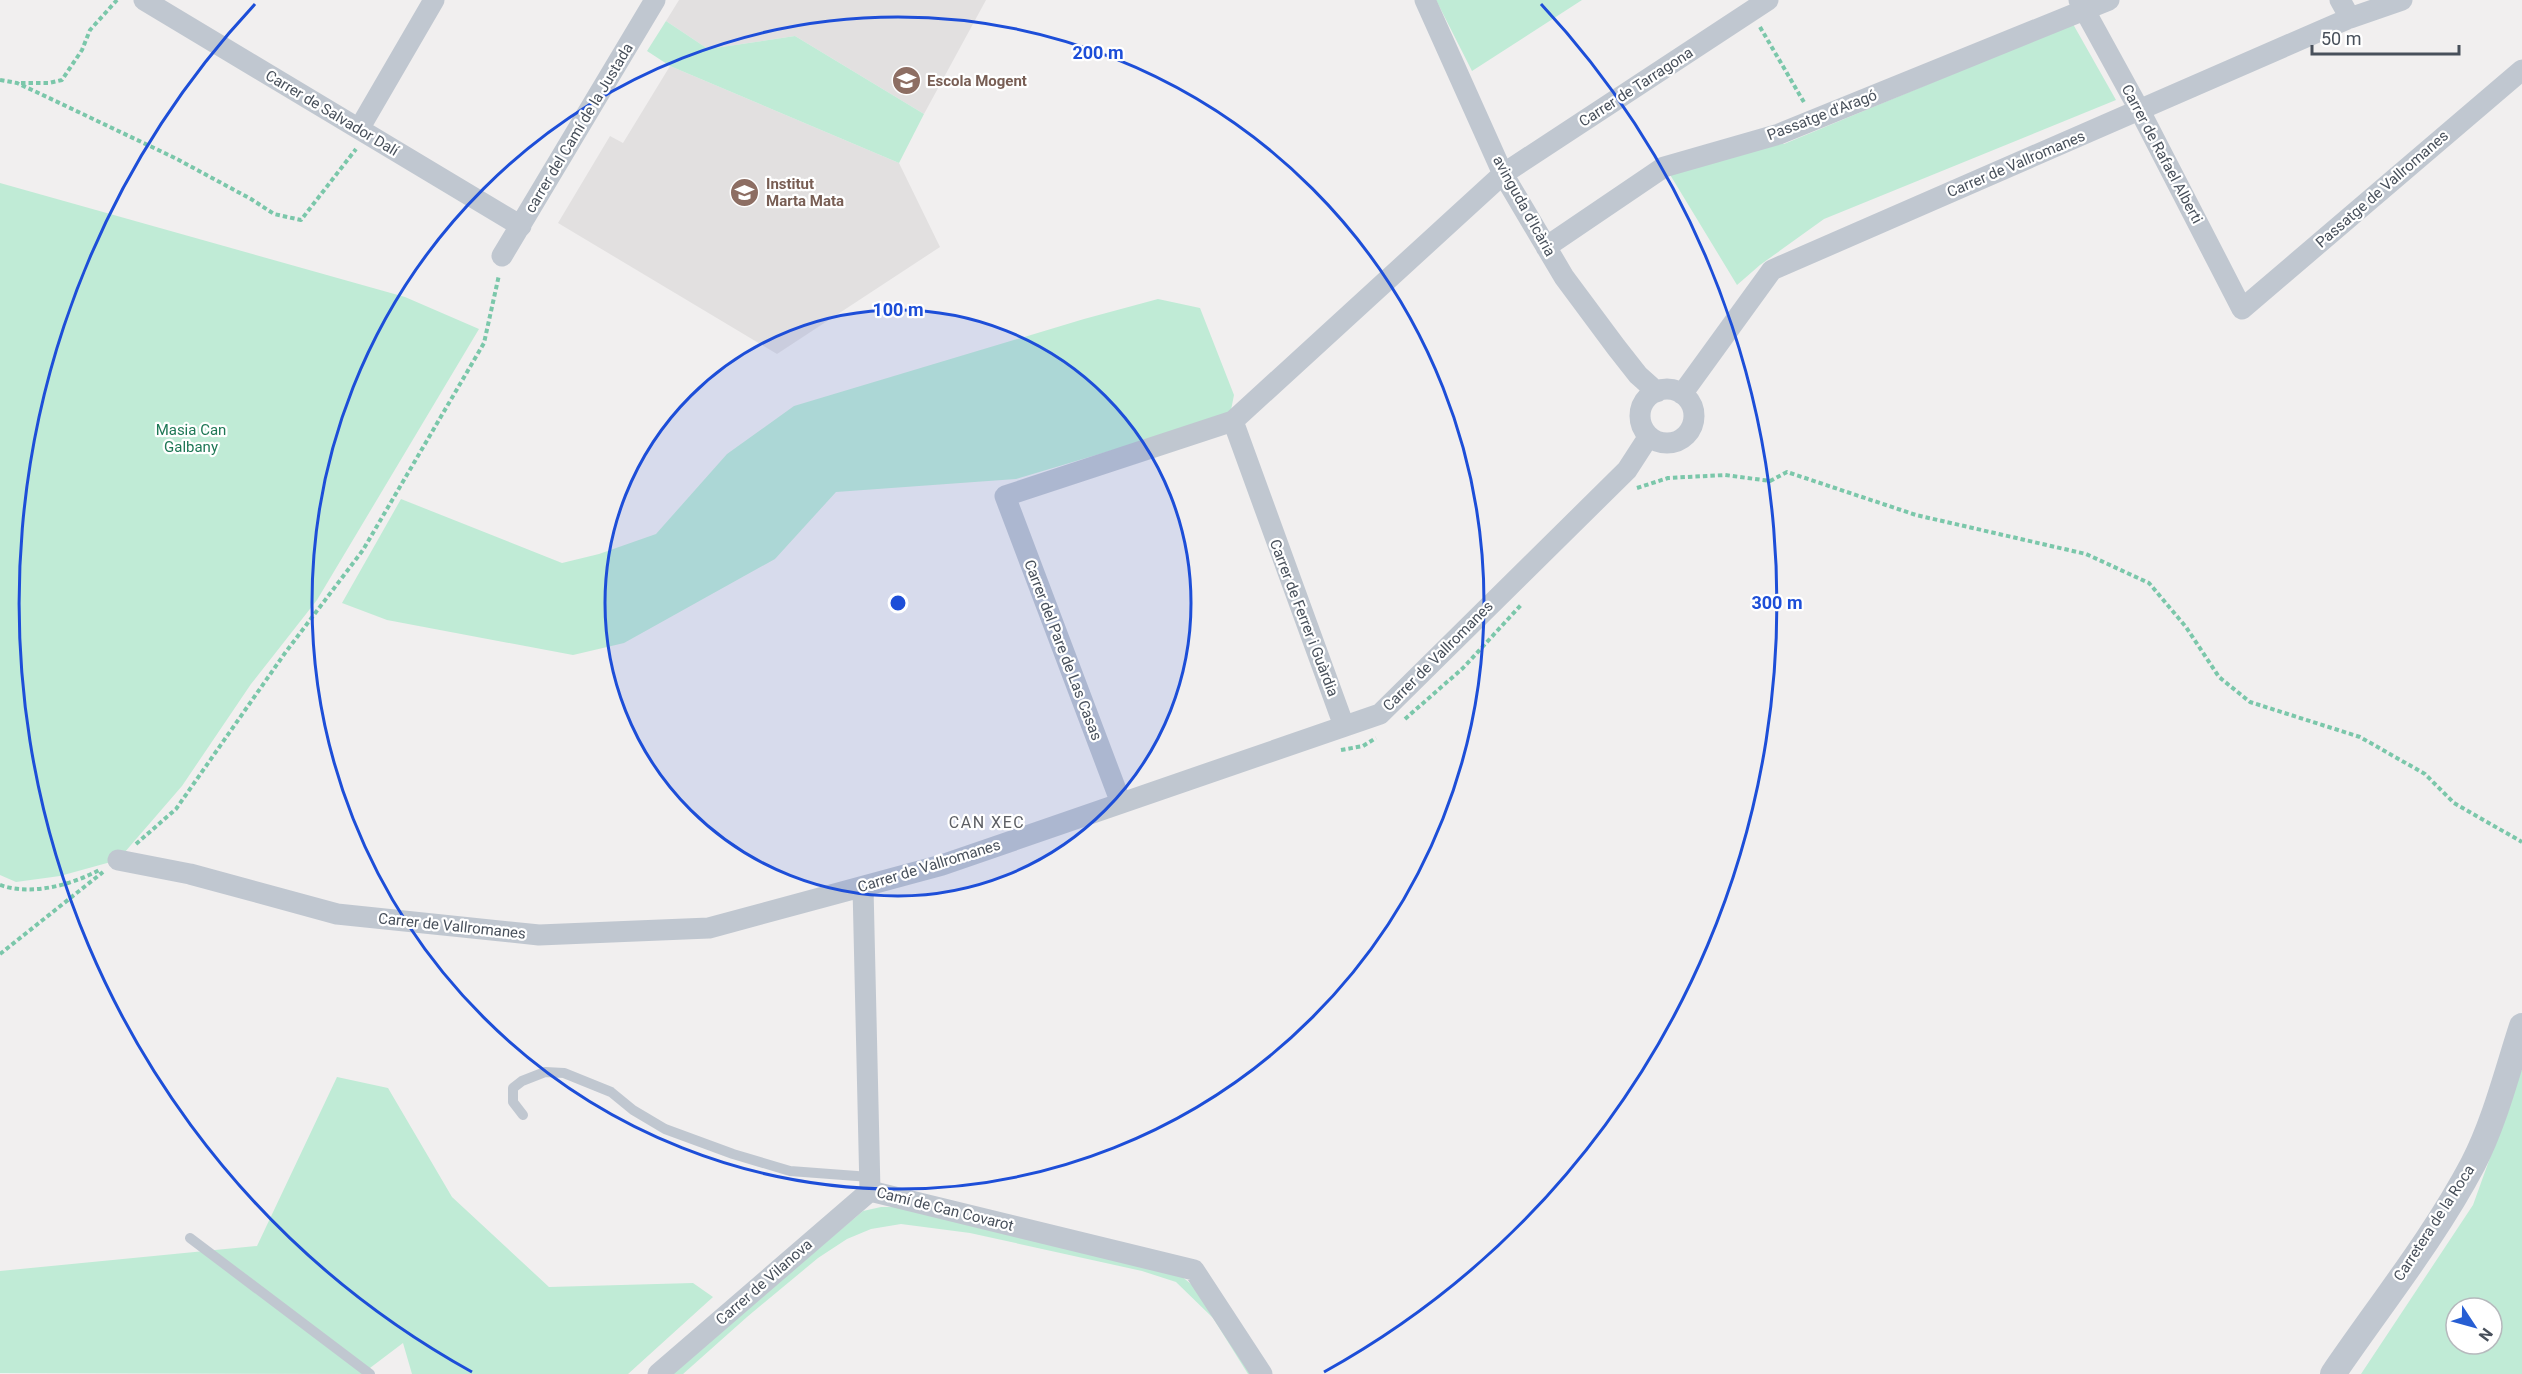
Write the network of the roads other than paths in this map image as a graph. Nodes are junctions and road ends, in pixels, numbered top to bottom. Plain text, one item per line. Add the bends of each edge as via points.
1 (144, 0) edge
2 (434, 0) edge
3 (655, 0) edge
4 (1425, 0) edge
5 (2109, 0) edge
6 (2402, 0) edge
7 (1759, 6) edge
8 (2082, 6) edge
9 (2345, 9) edge
10 (2522, 70) edge
11 (2140, 111) junction
12 (364, 132) junction
13 (1503, 174) junction
14 (520, 226) junction
15 (1546, 247) junction
16 (502, 256) road end
17 (2242, 309) joint
18 (1657, 392) junction
19 (1682, 394) junction
20 (1233, 422) junction
21 (1649, 436) junction
22 (1344, 726) junction
23 (1121, 803) junction
24 (118, 861) road end
25 (863, 887) junction
26 (2522, 1026) edge
27 (523, 1115) dead end
28 (870, 1184) junction
29 (190, 1238) dead end
30 (369, 1374) edge
31 (658, 1374) edge
32 (1262, 1374) edge
33 (2333, 1374) edge

1 - 12 street, Carrer de Salvador Dalí
2 - 12 street
3 - 14 street, carrer del Camí de la Justada
4 - 13 street, avinguda d'Icària
5 - 8 street, Passatge d'Aragó
6 - 9 street, Carrer de Vallromanes
7 - 13 street, Carrer de Tarragona
8 - 11 street, Carrer de Rafael Alberti
8 - 15 street, Passatge d'Aragó via 1779,134 1664,167
9 - 11 street, Carrer de Vallromanes
10 - 17 street, Passatge de Vallromanes
11 - 17 street, Carrer de Rafael Alberti
11 - 19 street, Carrer de Vallromanes via 1772,270
12 - 14 street, Carrer de Salvador Dalí
13 - 15 street, avinguda d'Icària
13 - 20 street, Carrer de Tarragona
14 - 16 street, carrer del Camí de la Justada
15 - 18 street, avinguda d'Icària via 1563,277 1616,347
18 - 19 street
18 - 21 street via 1649,397 1641,412
19 - 21 street via 1694,416 1689,433 1665,443
20 - 22 street, Carrer de Ferrer i Guàrdia
20 - 23 street, Carrer del Pare de Las Casas via 1005,496
21 - 22 street, Carrer de Vallromanes via 1627,470 1380,714
22 - 23 street, Carrer de Vallromanes
23 - 25 street, Carrer de Vallromanes via 942,865
24 - 25 street, Carrer de Vallromanes via 190,874 337,914 539,935 710,928
25 - 28 street, Camí de Can Covarot
26 - 33 street, Carretera de la Roca via 2474,1163
27 - 28 lane via 513,1102 513,1088 545,1072 564,1073 611,1092 665,1129 750,1160
28 - 31 street, Carrer de Vilanova
28 - 32 street, Camí de Can Covarot via 1194,1269
29 - 30 lane

